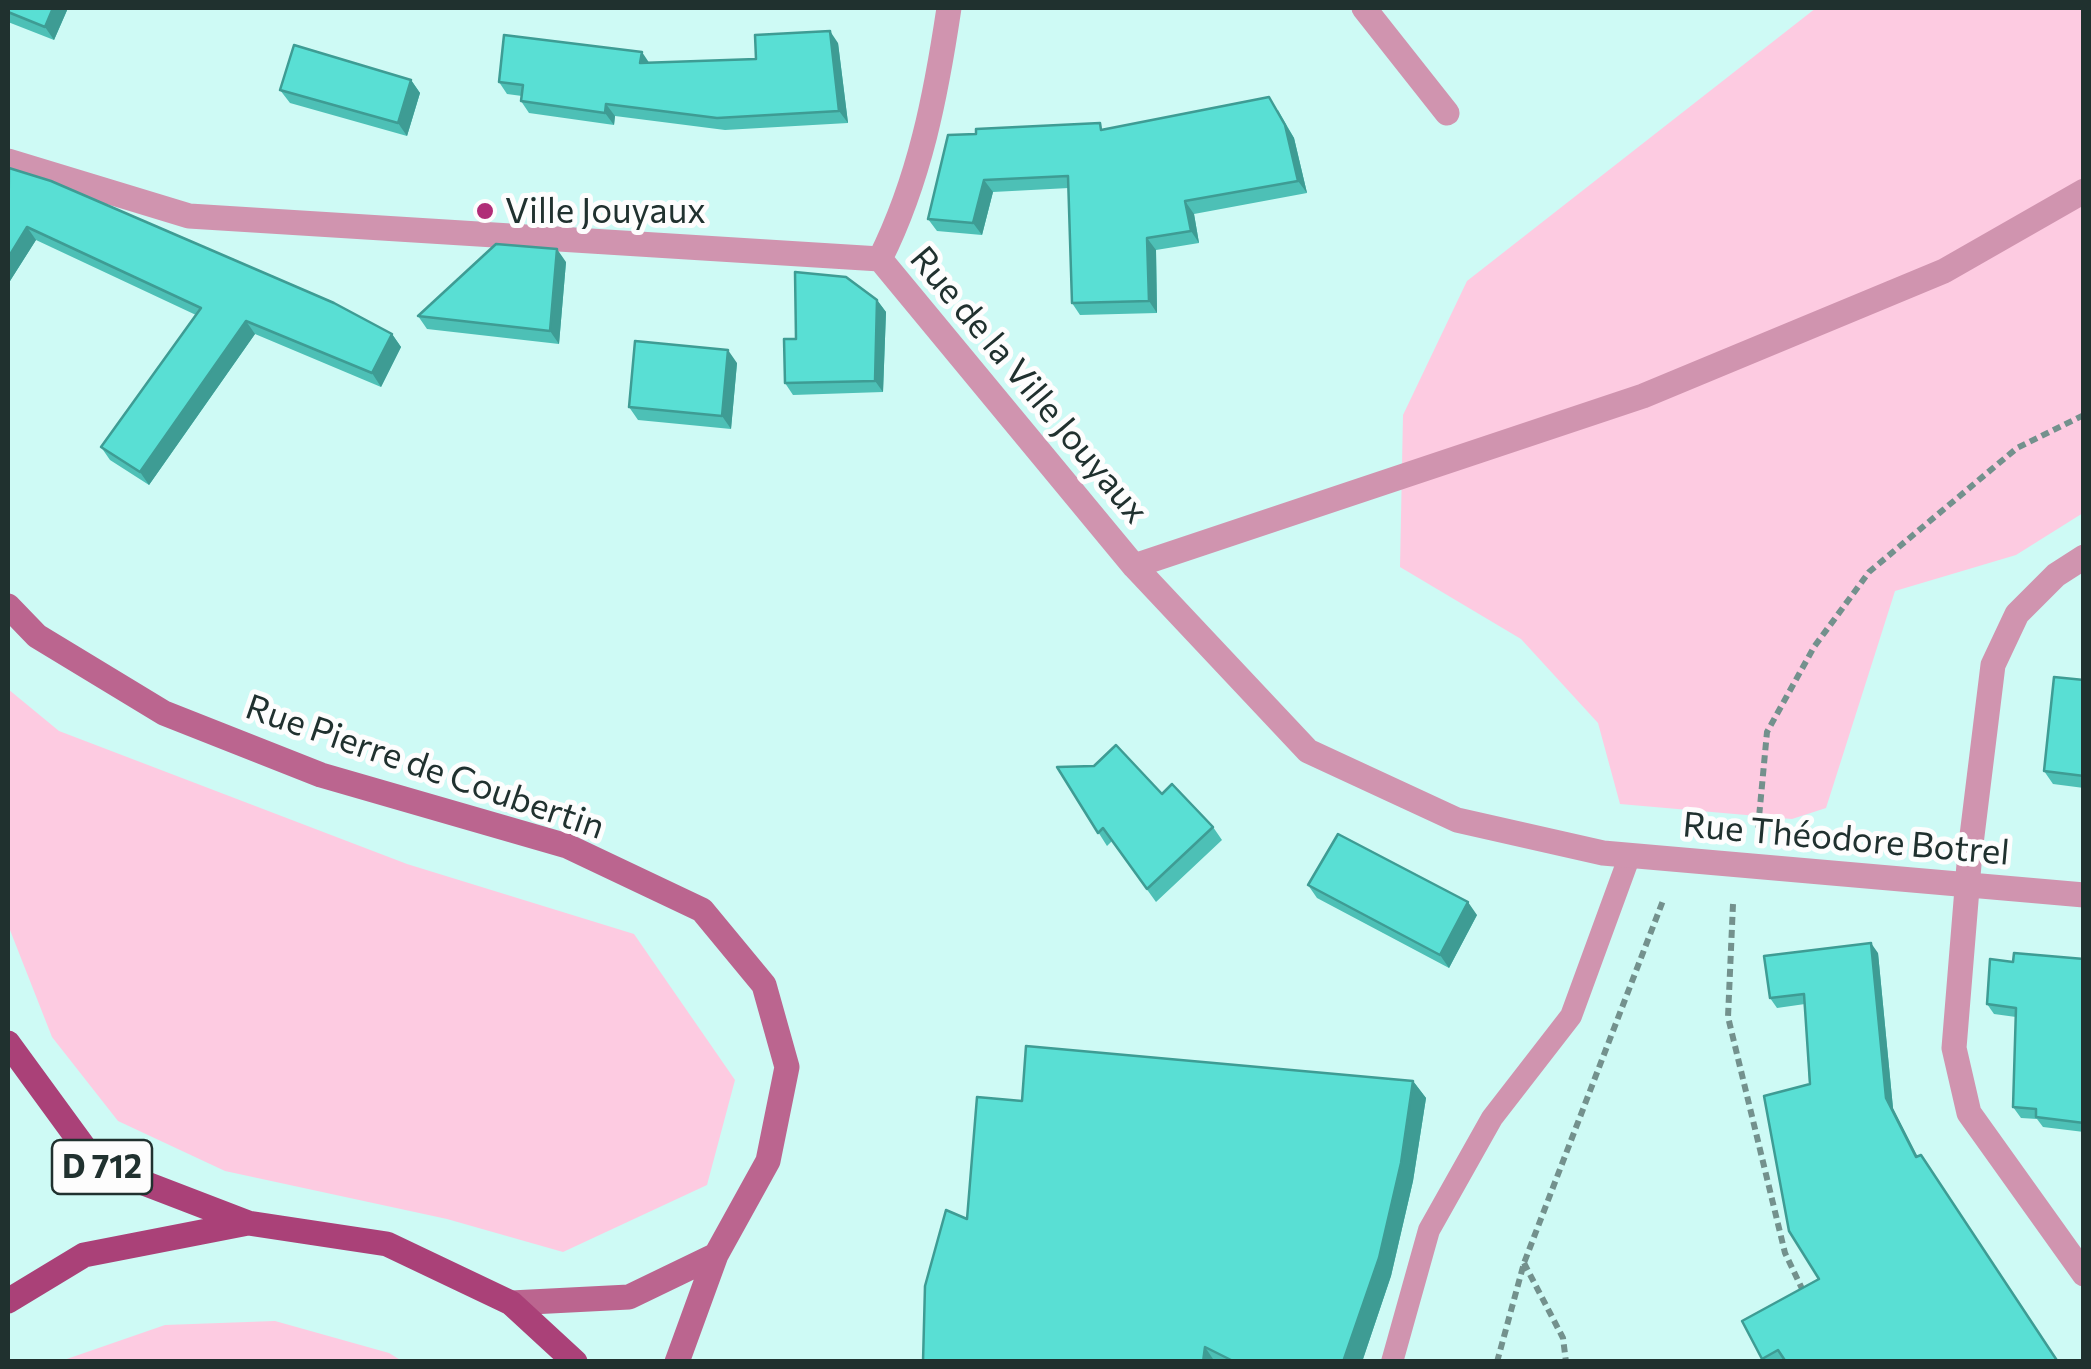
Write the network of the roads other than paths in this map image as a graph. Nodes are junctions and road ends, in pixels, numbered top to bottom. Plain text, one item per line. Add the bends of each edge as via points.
1 (949, 8) edge
2 (1364, 8) edge
3 (1448, 114) dead end
4 (8, 161) edge
5 (2084, 191) edge
6 (880, 258) junction
7 (2084, 557) edge
8 (1134, 566) junction
9 (8, 606) edge
10 (1603, 853) joint
11 (1630, 855) junction
12 (1967, 884) junction
13 (2084, 895) edge
14 (8, 1043) edge
15 (248, 1223) junction
16 (716, 1255) junction
17 (2084, 1274) edge
18 (8, 1301) edge
19 (511, 1303) junction
20 (575, 1362) edge
21 (676, 1362) edge
22 (1392, 1362) edge

1 - 6 street via 936,98 904,210
2 - 3 street
4 - 6 street, Rue de la Ville Jouyaux via 189,216
5 - 8 street via 1944,271 1643,396
6 - 8 street, Rue de la Ville Jouyaux
7 - 12 street via 2017,614 1993,665
8 - 10 street, Rue de la Ville Jouyaux via 1308,751 1456,820
9 - 16 street, Rue Pierre de Coubertin via 37,636 164,713 321,775 567,846 702,910 764,985 787,1067 768,1161
10 - 11 street, Rue Théodore Botrel
11 - 12 street, Rue Théodore Botrel
11 - 22 lane via 1571,1016 1492,1118 1430,1230
12 - 13 street, Rue Théodore Botrel
12 - 17 street via 1954,1048 1969,1112
14 - 15 main road, D 712 via 97,1165
15 - 18 main road via 84,1255
15 - 19 main road via 387,1244
16 - 19 street via 629,1297
16 - 21 street, Rue Pierre de Coubertin
19 - 20 main road

